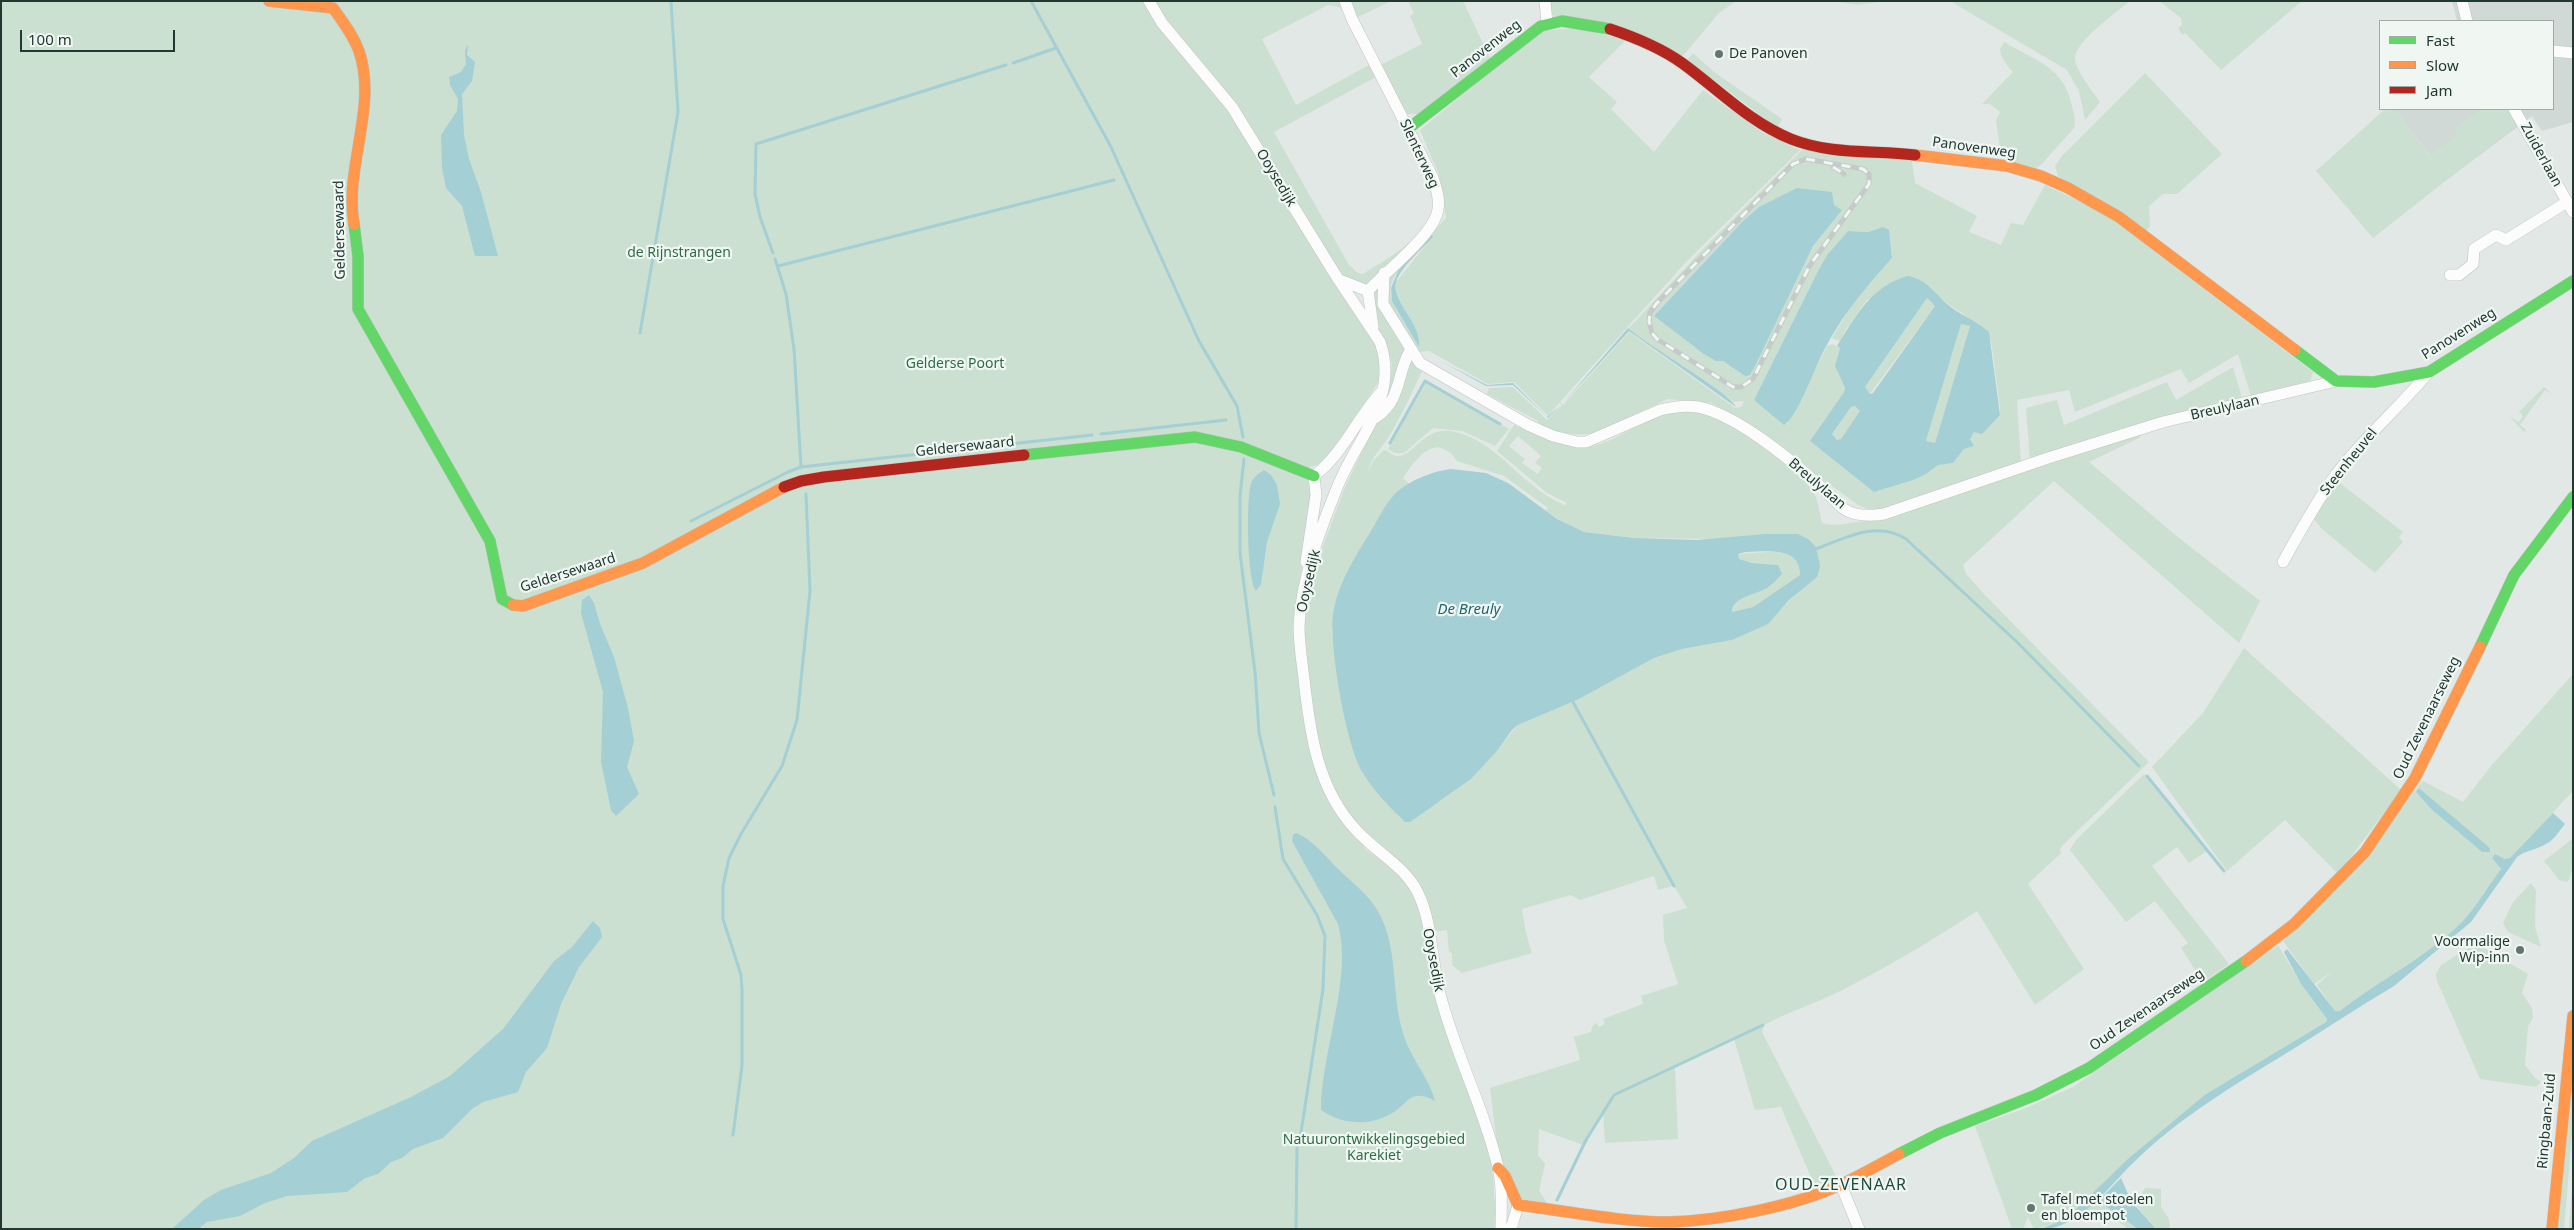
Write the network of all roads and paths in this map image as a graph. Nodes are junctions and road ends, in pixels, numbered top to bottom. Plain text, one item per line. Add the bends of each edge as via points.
1 (269, 1) edge
2 (1149, 1) edge
3 (1346, 1) edge
4 (1545, 1) edge
5 (2462, 1) edge
6 (2467, 20) edge
7 (1547, 23) junction
8 (2554, 51) edge
9 (2573, 53) edge
10 (2515, 110) edge
11 (1409, 128) junction
12 (2570, 207) edge
13 (1384, 273) junction
14 (2450, 275) dead end
15 (1338, 279) junction
16 (2573, 281) edge
17 (1368, 292) junction
18 (1373, 331) junction
19 (1410, 351) junction
20 (2429, 372) junction
21 (2336, 381) junction
22 (1384, 390) junction
23 (1372, 420) junction
24 (1314, 476) junction
25 (2573, 497) edge
26 (2283, 562) dead end
27 (1307, 579) junction
28 (2573, 1016) edge
29 (1498, 1168) junction
30 (1841, 1185) junction
31 (1518, 1204) junction
32 (1501, 1229) edge
33 (1511, 1229) edge
34 (1859, 1229) edge
35 (2552, 1229) edge

1 - 24 street, Geldersewaard via 333,8 345,21 355,42 366,90 351,192 358,248 358,309 490,541 502,598 512,604 523,606 549,598 643,563 778,490 824,477 1195,437 1241,446
2 - 15 street, Ooysedijk via 1162,23 1232,107
3 - 11 street, Slenterweg via 1352,19
4 - 7 street
5 - 6 street
7 - 11 street, Panovenweg
7 - 21 street, Panovenweg via 1600,26 1633,37 1681,62 1739,109 1791,139 1837,151 1900,153 2007,166 2068,188 2119,217
8 - 9 street
10 - 12 street, Zuiderlaan
11 - 13 street, Slenterweg via 1437,189 1438,208 1429,230
12 - 14 street, Zuiderlaan via 2506,240 2496,235 2474,249 2473,264 2459,275
13 - 17 street, Slenterweg
13 - 19 street, Breulylaan via 1383,304
15 - 17 street
15 - 18 street, Ooysedijk
16 - 20 street, Panovenweg
17 - 18 street
18 - 22 street, Ooysedijk via 1387,365
19 - 21 street, Breulylaan via 1428,368 1528,425 1577,442 1594,440 1672,407 1696,407 1718,412 1792,462 1844,509 1871,516 2163,422
19 - 23 street via 1404,361 1395,396
20 - 21 street, Panovenweg via 2374,382
20 - 26 street, Steenheuvel via 2335,476
22 - 23 street, Ooysedijk
22 - 24 street via 1371,403 1330,463
23 - 27 street, Ooysedijk via 1337,487
24 - 27 street via 1316,495
25 - 30 street, Oud Zevenaarseweg via 2514,575 2444,723 2386,825 2354,864 2294,924 2234,970 2089,1068 2036,1095 1940,1133
27 - 29 street, Ooysedijk via 1299,627 1310,728 1320,770 1340,810 1355,830 1398,868 1417,892 1424,910 1444,1010
28 - 35 street, Ringbaan-Zuid
29 - 31 street
29 - 32 street, Ooysedijk
30 - 31 street, Oud Zevenaarseweg via 1799,1200 1727,1216 1669,1222
30 - 34 street
31 - 33 street

